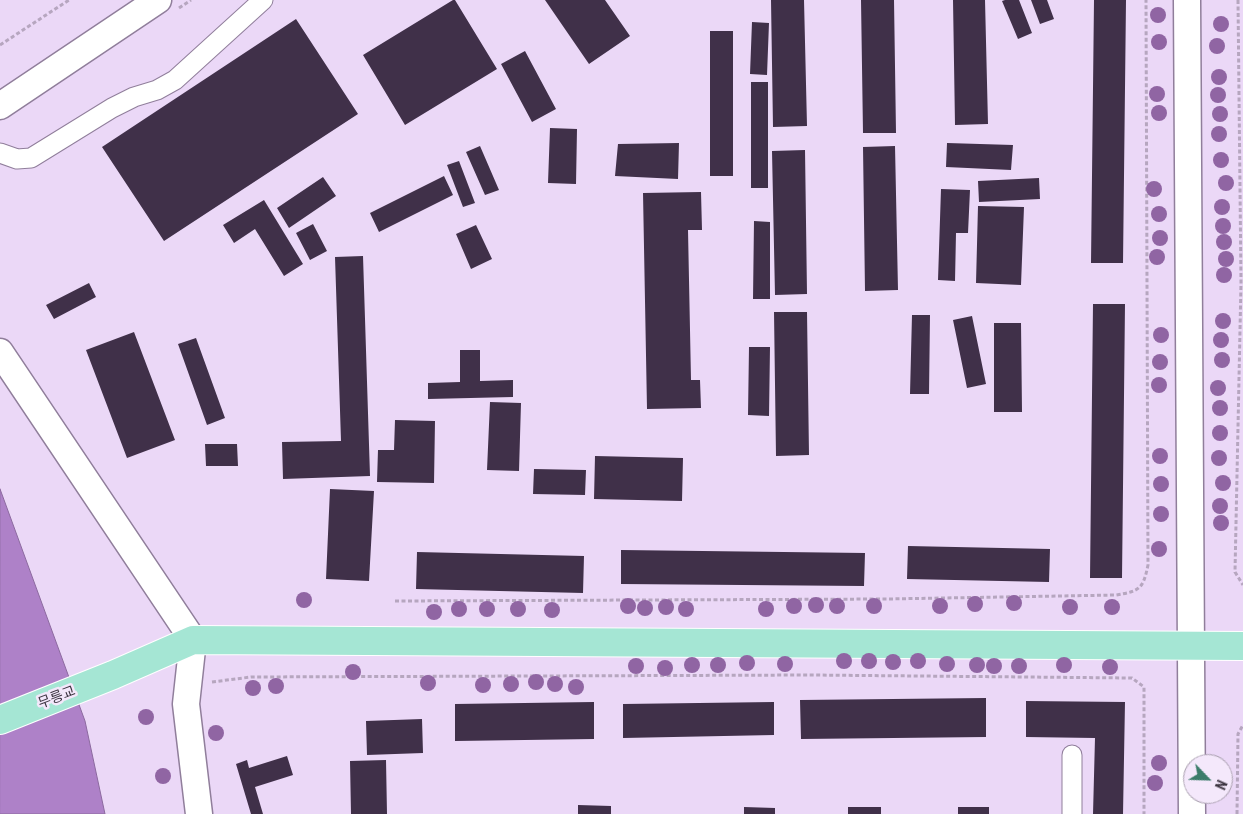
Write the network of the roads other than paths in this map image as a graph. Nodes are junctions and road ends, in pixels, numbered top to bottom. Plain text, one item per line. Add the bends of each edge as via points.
1 (158, 0) edge
2 (263, 0) edge
3 (1187, 0) edge
4 (0, 106) edge
5 (0, 153) edge
6 (0, 352) edge
7 (193, 640) junction
8 (1191, 646) junction
9 (1243, 646) edge
10 (0, 720) edge
11 (1072, 755) dead end
12 (199, 814) edge
13 (1072, 814) edge
14 (1192, 814) edge

1 - 4 main road
2 - 5 street via 175,80 112,108 31,158 17,159
3 - 8 main road
6 - 7 main road
7 - 8 main road
7 - 10 main road, 무릉교
7 - 12 main road via 186,704
8 - 9 main road
8 - 14 main road
11 - 13 street

